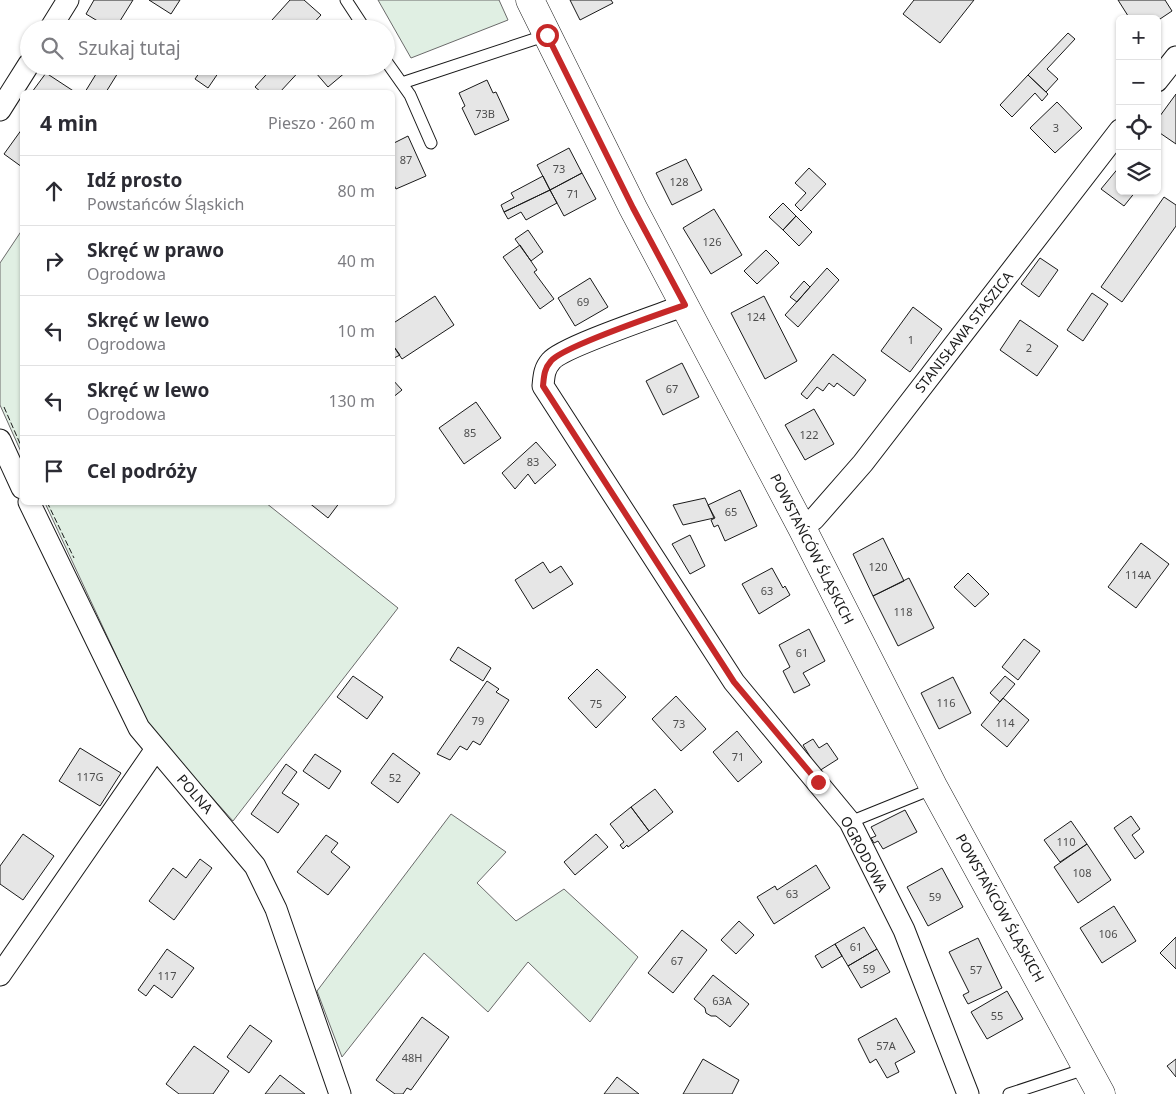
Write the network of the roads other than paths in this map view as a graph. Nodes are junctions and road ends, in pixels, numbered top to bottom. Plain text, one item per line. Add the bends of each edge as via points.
1 (68, 0) edge
2 (346, 0) edge
3 (530, 0) edge
4 (56, 20) edge
5 (359, 20) edge
6 (547, 35) junction
7 (1176, 56) edge
8 (395, 73) edge
9 (22, 75) edge
10 (1161, 76) edge
11 (402, 83) junction
12 (0, 110) edge
13 (1116, 135) edge
14 (431, 143) dead end
15 (685, 305) junction
16 (0, 440) edge
17 (20, 484) edge
18 (30, 505) edge
19 (802, 528) junction
20 (156, 749) junction
21 (934, 788) junction
22 (850, 822) junction
23 (0, 975) edge
24 (1088, 1068) junction
25 (340, 1094) edge
26 (968, 1094) edge
27 (1009, 1094) edge
28 (1101, 1094) edge

1 - 4 street
2 - 5 lane
3 - 6 street, POWSTAŃCÓW ŚLĄSKICH
6 - 11 lane
6 - 15 street, POWSTAŃCÓW ŚLĄSKICH
7 - 10 street
8 - 11 lane
9 - 12 street
11 - 14 lane
13 - 19 street, STANISŁAWA STASZICA via 863,463 814,519
15 - 19 street, POWSTAŃCÓW ŚLĄSKICH
15 - 22 street, OGRODOWA via 552,359 544,371 543,386 734,682
16 - 17 street
18 - 20 street, POLNA via 139,728
19 - 21 street, POWSTAŃCÓW ŚLĄSKICH
20 - 23 street
20 - 25 street, POLNA via 255,866 276,909
21 - 22 lane
21 - 24 street, POWSTAŃCÓW ŚLĄSKICH
22 - 26 street, OGRODOWA via 904,930
24 - 27 lane
24 - 28 street, POWSTAŃCÓW ŚLĄSKICH

